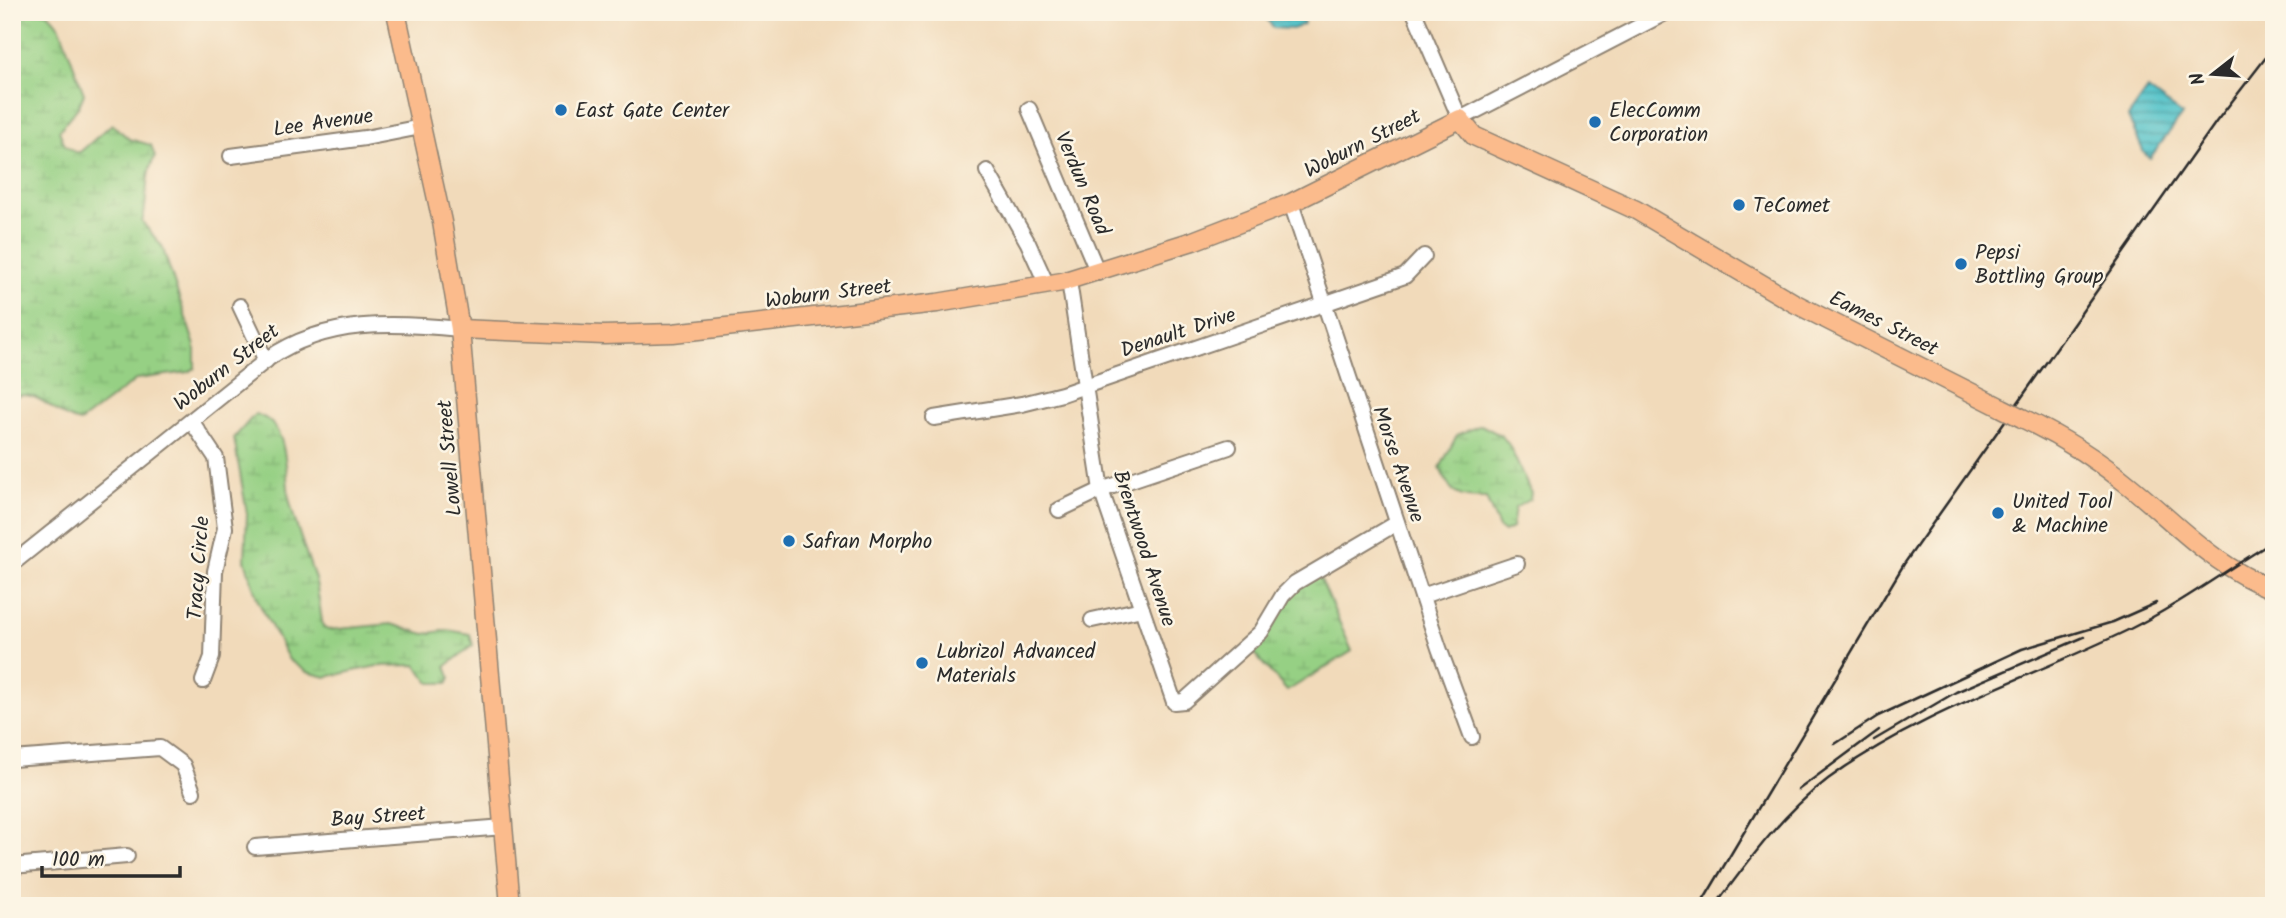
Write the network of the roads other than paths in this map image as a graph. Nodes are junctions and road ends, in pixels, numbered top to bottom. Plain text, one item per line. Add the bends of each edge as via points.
1 (396, 12) edge
2 (1414, 12) edge
3 (1667, 12) edge
4 (1029, 109) dead end
5 (1460, 119) junction
6 (421, 127) junction
7 (231, 156) dead end
8 (987, 171) dead end
9 (1291, 203) junction
10 (1424, 256) dead end
11 (1098, 273) junction
12 (1069, 281) junction
13 (1047, 285) junction
14 (1325, 304) junction
15 (240, 306) dead end
16 (460, 329) junction
17 (266, 361) junction
18 (1084, 386) junction
19 (934, 418) dead end
20 (192, 422) junction
21 (1229, 447) dead end
22 (1101, 490) junction
23 (1059, 510) dead end
24 (1398, 523) junction
25 (12, 564) edge
26 (1517, 564) dead end
27 (2274, 590) edge
28 (1422, 596) junction
29 (1142, 609) junction
30 (1092, 620) dead end
31 (203, 681) dead end
32 (1472, 737) dead end
33 (12, 759) edge
34 (193, 792) dead end
35 (504, 827) junction
36 (256, 847) dead end
37 (127, 856) dead end
38 (12, 866) edge
39 (510, 906) edge

1 - 6 main road, Lowell Street
2 - 5 street
3 - 5 street, Woburn Street
4 - 11 street, Verdun Road
5 - 9 main road, Woburn Street
5 - 27 main road, Eames Street, bridge via 1474,136 1636,210 1794,303 2059,436 2100,463 2225,567
6 - 7 street, Lee Avenue
6 - 16 main road, Lowell Street
8 - 13 street
9 - 11 main road, Woburn Street
9 - 14 street, Morse Avenue
10 - 14 street, Denault Drive via 1407,275
11 - 12 main road, Woburn Street
12 - 13 main road, Woburn Street
12 - 18 street, Brentwood Avenue
13 - 16 main road, Woburn Street via 937,303 673,333
14 - 18 street, Denault Drive
14 - 24 street, Morse Avenue
15 - 17 street
16 - 17 street, Woburn Street via 379,324 348,327 303,338
16 - 35 main road, Lowell Street
17 - 20 street, Woburn Street
18 - 19 street, Denault Drive via 1034,401
18 - 22 street, Brentwood Avenue
20 - 25 street, Woburn Street
20 - 31 street, Tracy Circle via 216,458 225,528 215,571 212,657
21 - 22 street
22 - 23 street
22 - 29 street, Brentwood Avenue
24 - 28 street, Morse Avenue
24 - 29 street, Brentwood Avenue via 1295,583 1261,632 1184,701 1173,702
26 - 28 street
28 - 32 street, Morse Avenue
29 - 30 street
33 - 34 street via 162,748 183,765
35 - 36 street, Bay Street
35 - 39 main road, Lowell Street
37 - 38 street

